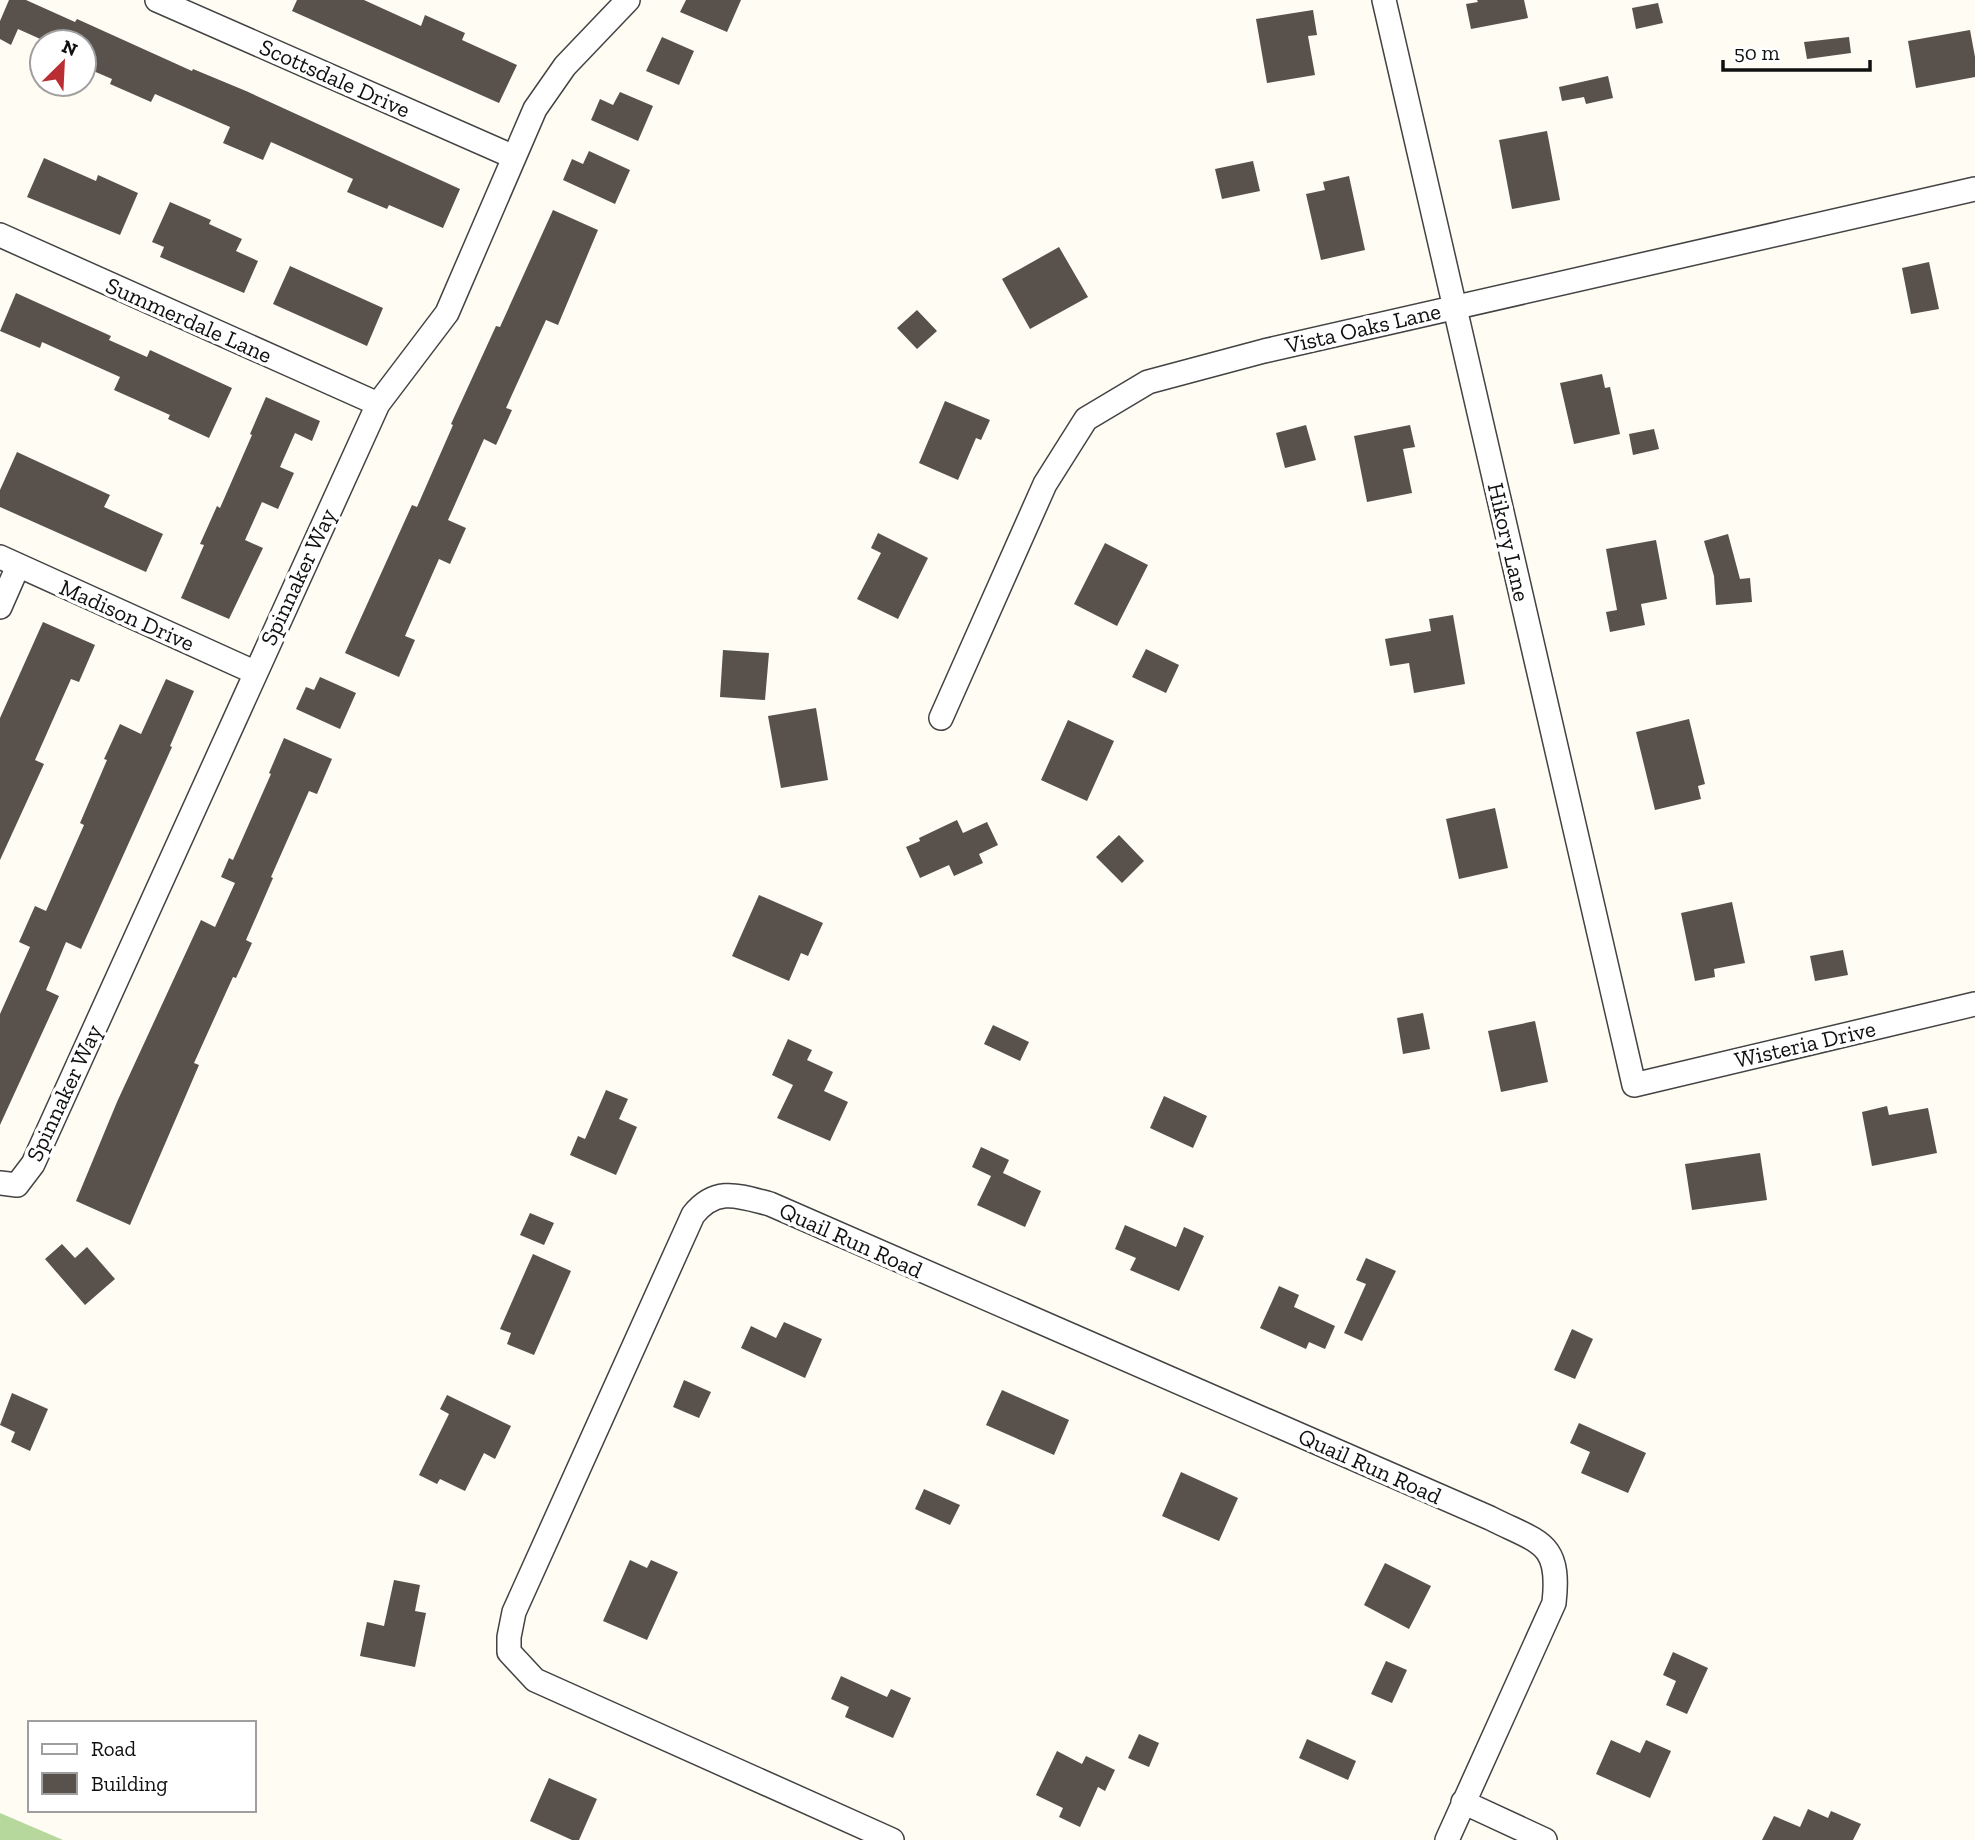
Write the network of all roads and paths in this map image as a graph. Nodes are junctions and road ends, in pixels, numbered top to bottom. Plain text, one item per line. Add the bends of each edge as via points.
1 (157, 0) edge
2 (628, 0) edge
3 (1384, 0) edge
4 (514, 157) junction
5 (1975, 189) edge
6 (0, 235) edge
7 (1455, 307) junction
8 (377, 404) junction
9 (9, 562) edge
10 (0, 607) edge
11 (254, 672) junction
12 (941, 718) dead end
13 (1975, 1004) edge
14 (1634, 1084) joint
15 (9, 1184) edge
16 (1463, 1802) junction
17 (892, 1840) edge
18 (1447, 1840) edge
19 (1545, 1840) edge

1 - 4 street, Scottsdale Drive
2 - 4 street, Spinnaker Way via 565,66 536,109
3 - 7 street, Hikory Lane
4 - 8 street, Spinnaker Way via 447,313
5 - 7 street, Vista Oaks Lane
6 - 8 street, Summerdale Lane
7 - 12 street, Vista Oaks Lane via 1148,382 1086,419 1045,484
7 - 14 street, Hikory Lane
8 - 11 street, Spinnaker Way
9 - 10 street
9 - 11 street, Madison Drive
11 - 15 street, Spinnaker Way via 33,1164
13 - 14 street, Wisteria Drive
16 - 17 street, Quail Run Road via 1554,1603 1554,1560 1544,1545 770,1205 719,1195 693,1215 514,1612 509,1651 535,1680
16 - 18 street, Quail Run Road
16 - 19 street

